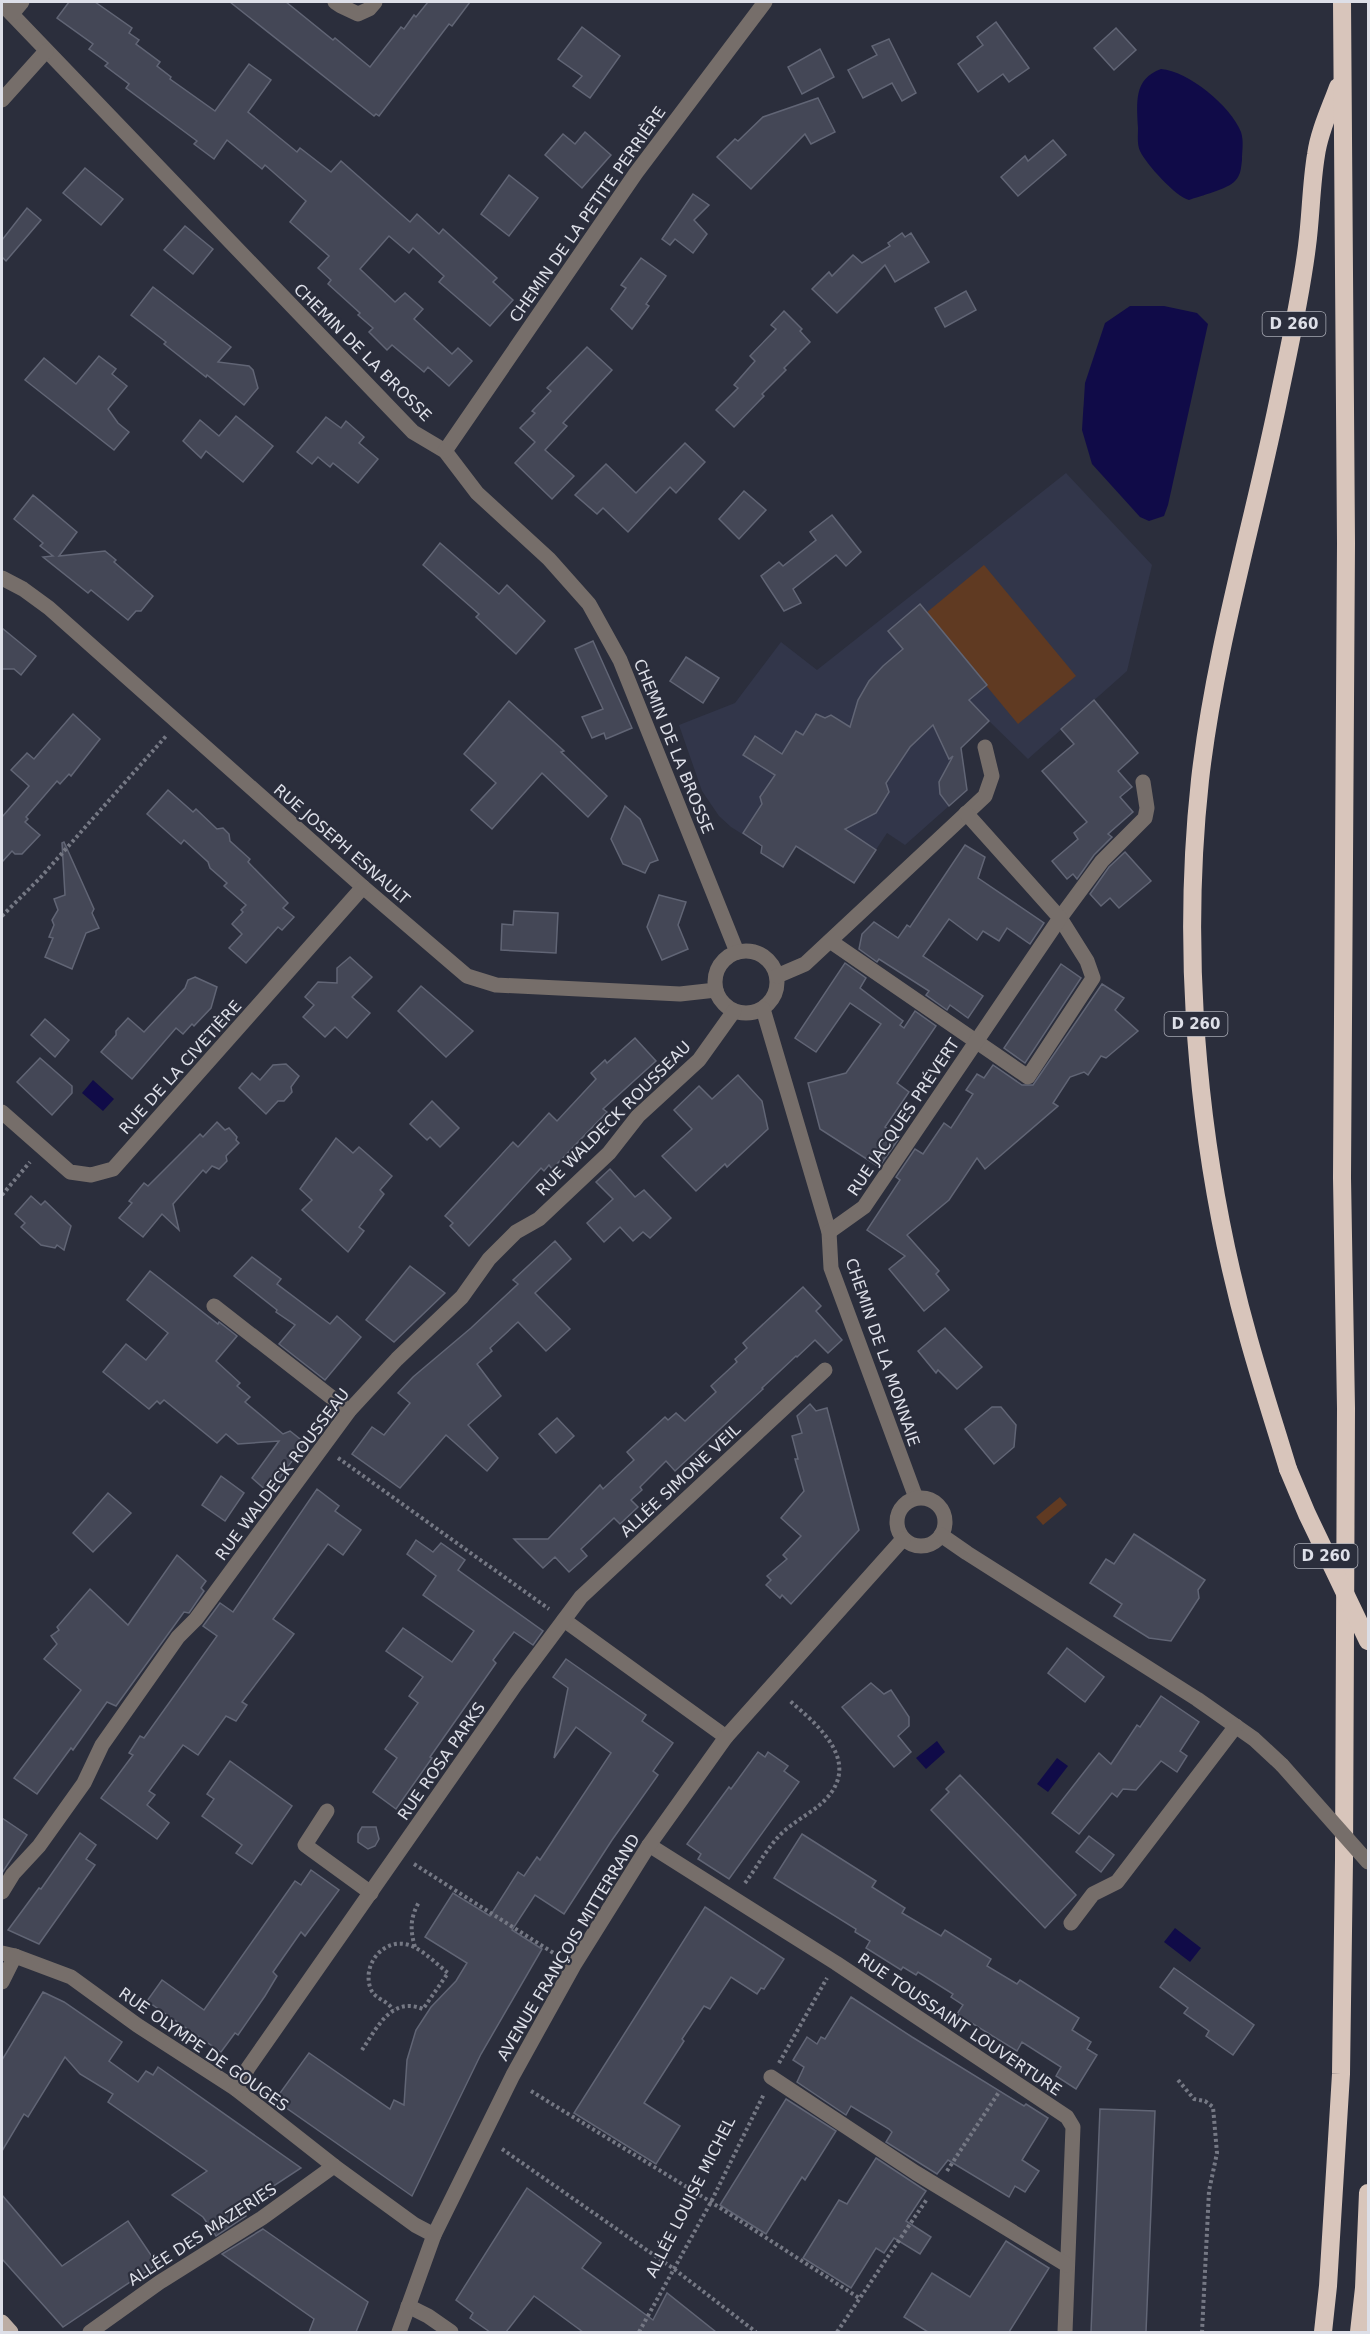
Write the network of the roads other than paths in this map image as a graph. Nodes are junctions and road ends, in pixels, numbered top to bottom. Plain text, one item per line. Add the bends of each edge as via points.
1 (22, 2) edge
2 (335, 2) edge
3 (375, 2) edge
4 (765, 2) edge
5 (1342, 2) edge
6 (7, 9) edge
7 (46, 51) junction
8 (1342, 74) junction
9 (2, 100) edge
10 (445, 451) junction
11 (2, 578) edge
12 (985, 747) dead end
13 (1143, 782) dead end
14 (966, 813) junction
15 (363, 887) junction
16 (1060, 918) junction
17 (830, 941) junction
18 (737, 952) junction
19 (777, 976) junction
20 (716, 990) junction
21 (763, 1009) junction
22 (734, 1011) junction
23 (976, 1041) junction
24 (2, 1112) edge
25 (829, 1232) junction
26 (214, 1306) dead end
27 (825, 1370) dead end
28 (349, 1411) junction
29 (916, 1498) junction
30 (941, 1535) junction
31 (903, 1539) junction
32 (564, 1620) junction
33 (1368, 1641) edge
34 (1236, 1726) junction
35 (726, 1737) junction
36 (327, 1811) dead end
37 (649, 1845) junction
38 (1368, 1862) edge
39 (2, 1892) edge
40 (371, 1893) junction
41 (1071, 1923) dead end
42 (8, 1954) edge
43 (2, 1982) edge
44 (771, 2077) road end
45 (236, 2089) junction
46 (334, 2166) junction
47 (1368, 2193) edge
48 (434, 2235) junction
49 (1067, 2265) junction
50 (408, 2306) junction
51 (2, 2322) edge
52 (11, 2332) edge
53 (90, 2332) edge
54 (399, 2332) edge
55 (451, 2332) edge
56 (1065, 2332) edge
57 (1323, 2332) edge
58 (1359, 2332) edge

1 - 6 street
2 - 3 street via 358,14
4 - 10 street, CHEMIN DE LA PETITE PERRIÈRE via 636,173
5 - 8 highway
6 - 7 street, CHEMIN DE LA BROSSE
7 - 9 street
7 - 10 street, CHEMIN DE LA BROSSE via 413,432
8 - 33 highway, D 260, bridge via 1316,152 1298,304 1218,665 1200,780 1193,897 1194,997 1212,1171 1248,1339 1288,1469
8 - 57 highway via 1346,532 1342,1166 1346,1408 1344,1860 1341,2074
10 - 18 street, CHEMIN DE LA BROSSE via 477,493 549,559 589,604 620,660
11 - 15 street, RUE JOSEPH ESNAULT via 49,608
12 - 14 street via 992,776 985,796
13 - 16 street, RUE JACQUES PRÉVERT via 1145,818 1102,861
14 - 16 street, RUE JACQUES PRÉVERT
14 - 17 street
15 - 20 street, RUE JOSEPH ESNAULT via 467,976 496,986 680,993
15 - 24 street, RUE DE LA CIVETIÈRE via 113,1169 92,1175 70,1172
16 - 23 street, RUE JACQUES PRÉVERT
16 - 23 street, RUE JACQUES PRÉVERT via 1093,978 1028,1077
17 - 19 street via 805,964
17 - 23 street, RUE JACQUES PRÉVERT
18 - 19 street via 758,952 774,966
18 - 20 street via 728,956 717,971
19 - 21 street via 775,994
20 - 22 street
21 - 22 street
21 - 25 street, CHEMIN DE LA MONNAIE
22 - 28 street, RUE WALDECK ROUSSEAU via 699,1060 638,1116 609,1153 539,1219 516,1232 489,1259 462,1297
23 - 25 street, RUE JACQUES PRÉVERT via 864,1207
25 - 29 street, CHEMIN DE LA MONNAIE via 831,1268
26 - 28 street
27 - 32 street, ALLÉE SIMONE VEIL via 581,1597
28 - 39 street, RUE WALDECK ROUSSEAU via 196,1619 178,1637 102,1744 77,1792
29 - 30 street via 931,1501 942,1512
29 - 31 street via 899,1512 897,1526
30 - 31 street via 923,1546
30 - 34 street
31 - 35 street, AVENUE FRANÇOIS MITTERRAND
32 - 35 street
32 - 40 street, RUE ROSA PARKS
34 - 38 street, bridge via 1282,1765
34 - 41 street via 1116,1882 1093,1894
35 - 37 street, AVENUE FRANÇOIS MITTERRAND
36 - 40 street via 305,1845
37 - 48 street, AVENUE FRANÇOIS MITTERRAND via 574,1965 513,2075
37 - 49 street, RUE TOUSSAINT LOUVERTURE via 1067,2117 1073,2127
40 - 45 street, RUE ROSA PARKS
42 - 43 street
42 - 45 street, RUE OLYMPE DE GOUGES via 71,1977
44 - 49 street
45 - 46 street, RUE OLYMPE DE GOUGES
46 - 48 street, RUE OLYMPE DE GOUGES
46 - 53 street, ALLÉE DES MAZERIES
47 - 58 highway
48 - 50 street, AVENUE FRANÇOIS MITTERRAND
49 - 56 street, RUE TOUSSAINT LOUVERTURE
50 - 54 street, AVENUE FRANÇOIS MITTERRAND
50 - 55 street
51 - 52 main road

